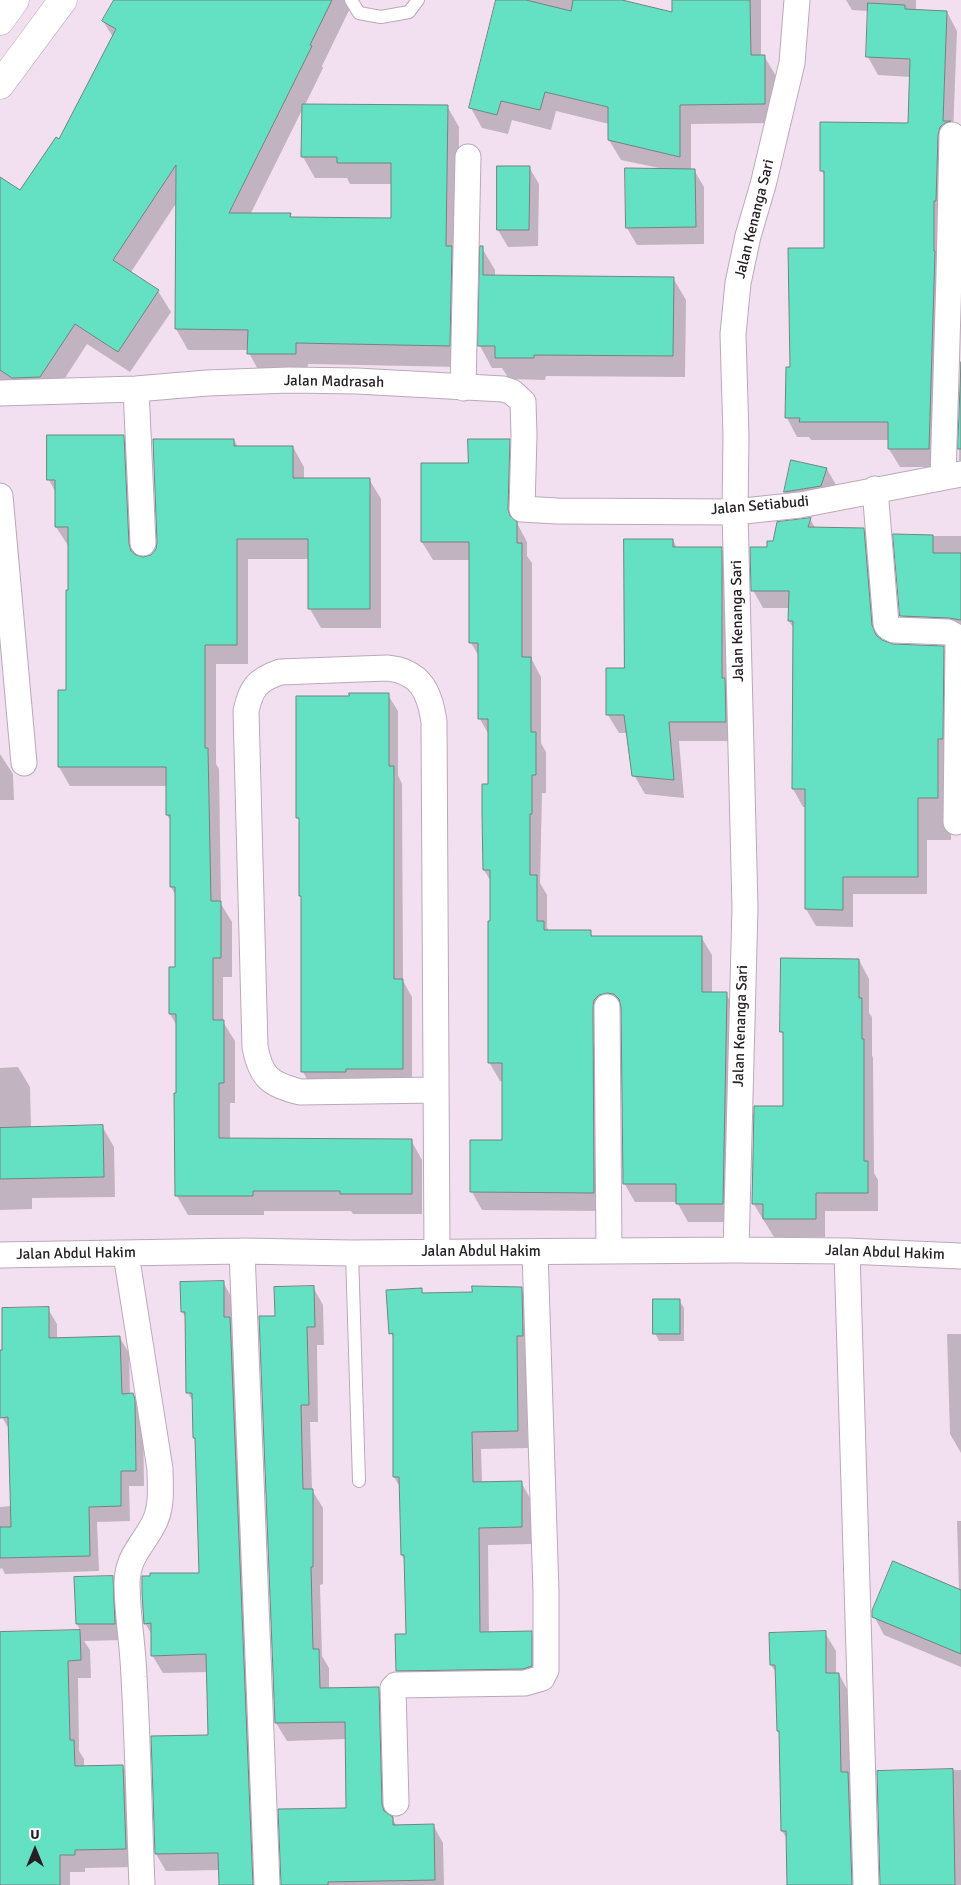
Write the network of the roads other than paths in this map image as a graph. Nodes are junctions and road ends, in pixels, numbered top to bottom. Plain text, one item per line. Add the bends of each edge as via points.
1 (15, 0) edge
2 (63, 0) edge
3 (351, 0) edge
4 (418, 0) edge
5 (797, 0) edge
6 (0, 20) edge
7 (0, 85) edge
8 (952, 135) dead end
9 (468, 157) dead end
10 (463, 388) junction
11 (136, 389) junction
12 (0, 393) edge
13 (952, 476) edge
14 (875, 489) junction
15 (0, 496) edge
16 (557, 511) joint
17 (735, 512) junction
18 (142, 543) dead end
19 (24, 763) dead end
20 (956, 822) dead end
21 (607, 1007) dead end
22 (436, 1090) junction
23 (736, 1250) junction
24 (242, 1251) junction
25 (609, 1251) junction
26 (847, 1251) junction
27 (438, 1252) junction
28 (535, 1252) junction
29 (352, 1253) junction
30 (126, 1254) junction
31 (0, 1255) edge
32 (961, 1256) edge
33 (359, 1482) dead end
34 (396, 1804) dead end
35 (142, 1885) edge
36 (267, 1885) edge
37 (866, 1885) edge

1 - 6 main road
2 - 7 main road
3 - 4 lane via 359,14 381,17 409,12
5 - 17 street, Jalan Kenanga Sari via 792,63 738,283 733,334
8 - 13 street
9 - 10 street
10 - 11 street, Jalan Madrasah via 289,380
10 - 16 street, Jalan Madrasah via 503,389 523,402 522,508
11 - 12 street, Jalan Madrasah
11 - 18 street
13 - 14 street, Jalan Setiabudi
14 - 17 street, Jalan Setiabudi via 800,505
14 - 20 street via 886,624 894,630 948,632 958,642
15 - 19 street
16 - 17 street, Jalan Setiabudi
17 - 23 street, Jalan Kenanga Sari via 745,907
21 - 25 street
22 - 22 street via 434,722 429,696 412,676 398,669 280,672 266,677 256,684 246,711 258,1063 266,1077 282,1088 300,1092
22 - 27 street
23 - 25 street, Jalan Abdul Hakim
23 - 26 street, Jalan Abdul Hakim
24 - 29 street, Jalan Abdul Hakim
24 - 30 street, Jalan Abdul Hakim
24 - 36 street
25 - 28 street, Jalan Abdul Hakim
26 - 32 street, Jalan Abdul Hakim
26 - 37 street
27 - 28 street, Jalan Abdul Hakim
27 - 29 street, Jalan Abdul Hakim
28 - 34 street via 546,1572 546,1670 542,1678 525,1683 396,1685 393,1688
29 - 33 lane
30 - 31 street, Jalan Abdul Hakim
30 - 35 street via 160,1469 157,1515 128,1567 127,1582

